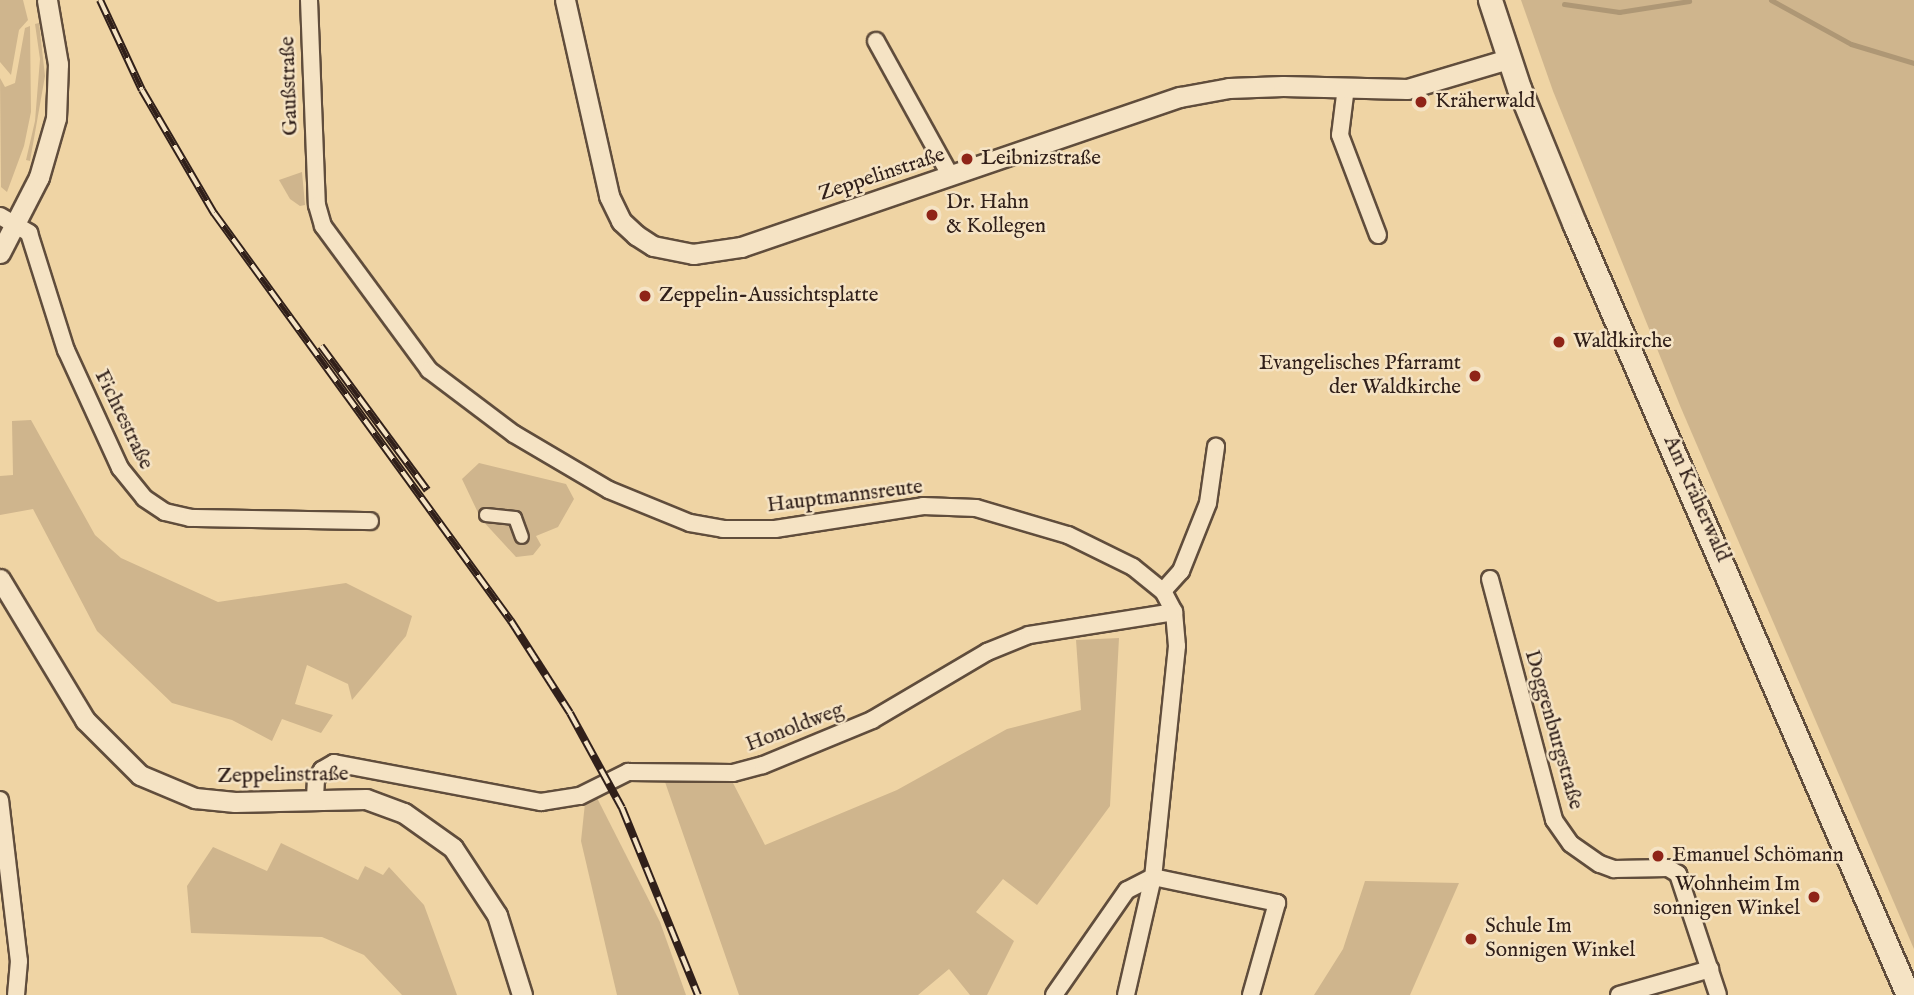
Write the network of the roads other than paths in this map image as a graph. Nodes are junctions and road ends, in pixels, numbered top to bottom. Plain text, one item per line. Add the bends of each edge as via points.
1 (47, 0) edge
2 (309, 0) edge
3 (565, 0) edge
4 (1490, 0) edge
5 (876, 41) dead end
6 (1508, 59) junction
7 (1346, 87) junction
8 (315, 169) joint
9 (951, 177) junction
10 (7, 220) edge
11 (1378, 235) dead end
12 (0, 253) edge
13 (1216, 447) dead end
14 (486, 515) dead end
15 (370, 521) dead end
16 (522, 537) dead end
17 (0, 579) edge
18 (1490, 579) dead end
19 (1163, 591) junction
20 (1174, 612) junction
21 (315, 798) junction
22 (0, 800) edge
23 (1153, 877) junction
24 (1710, 969) junction
25 (16, 995) edge
26 (522, 995) edge
27 (1054, 995) edge
28 (1126, 995) edge
29 (1251, 995) edge
30 (1619, 995) edge
31 (1718, 995) edge
32 (1908, 995) edge

1 - 10 street via 58,64 56,118 39,177
2 - 8 street, Gaußstraße
3 - 9 street, Zeppelinstraße via 609,196 621,220 653,246 693,254 741,247
4 - 6 main road, Am Kräherwald
5 - 9 street
6 - 7 street, Zeppelinstraße via 1407,89
6 - 32 main road, Am Kräherwald via 1575,225
7 - 9 street, Zeppelinstraße via 1229,88 1180,97
7 - 11 street via 1340,135
8 - 19 street, Hauptmannsreute via 323,226 429,370 514,434 609,490 666,516 723,530 775,529 923,506 976,508 1018,517 1078,540 1133,567
10 - 12 street
10 - 15 street, Fichtestraße via 29,233 66,349 120,468 144,498 165,512 190,519
13 - 19 street via 1208,503 1181,571
14 - 16 street via 515,518
17 - 21 street, Zeppelinstraße via 85,720 140,775 195,798 235,802
18 - 24 street, Doggenburgstraße via 1554,820 1571,844 1600,864 1614,869 1668,868 1678,874
19 - 20 street, Hauptmannsreute
20 - 21 street, Honoldweg via 1030,635 987,652 872,720 733,773 628,772 580,796 541,802 334,763 316,780
20 - 23 street, Hauptmannsreute via 1175,684
21 - 26 street, Zeppelinstraße via 357,797 383,804 412,818 453,848 496,915
22 - 25 street via 19,961
23 - 27 street via 1127,890
23 - 28 street, Hauptmannsreute
23 - 29 street via 1277,903
24 - 30 street
24 - 31 street

